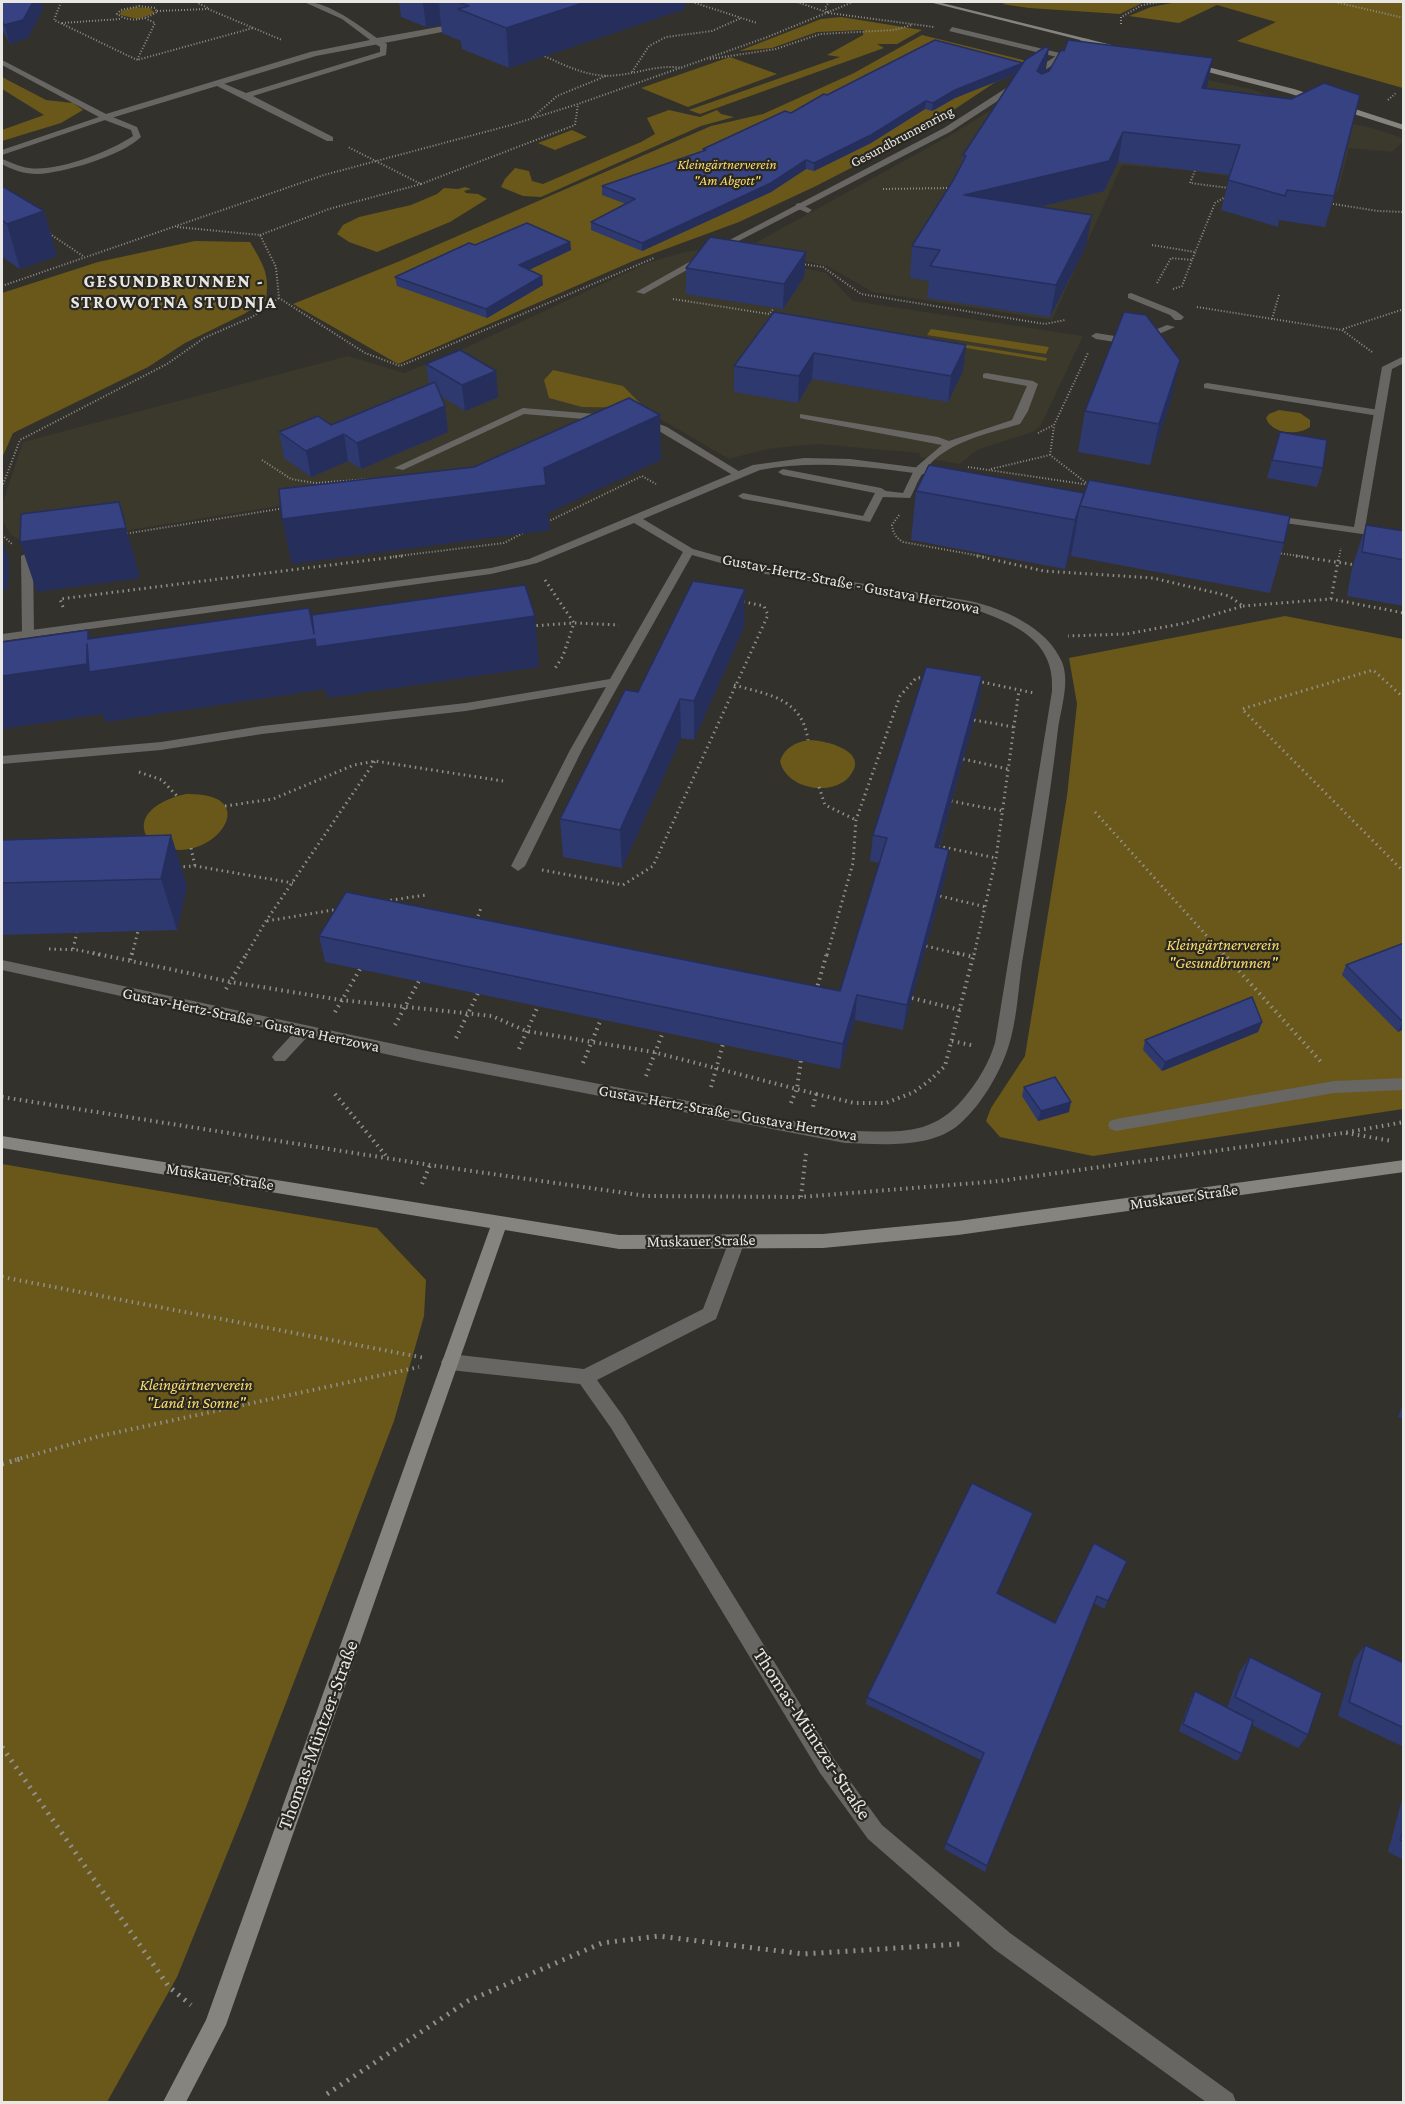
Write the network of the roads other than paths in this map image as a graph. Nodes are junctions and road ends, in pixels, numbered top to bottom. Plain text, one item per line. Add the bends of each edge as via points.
1 (307, 2) edge
2 (932, 2) edge
3 (467, 23) edge
4 (952, 29) road end
5 (375, 40) junction
6 (1087, 40) junction
7 (1134, 51) edge
8 (1061, 56) junction
9 (2, 62) edge
10 (1179, 62) edge
11 (1041, 69) junction
12 (1054, 72) edge
13 (215, 83) junction
14 (246, 96) junction
15 (105, 117) junction
16 (1404, 128) edge
17 (330, 139) dead end
18 (2, 153) edge
19 (2, 161) edge
20 (643, 291) road end
21 (1131, 296) dead end
22 (1096, 336) dead end
23 (1404, 359) edge
24 (986, 376) dead end
25 (1207, 386) dead end
26 (1379, 413) junction
27 (804, 416) dead end
28 (950, 445) junction
29 (399, 468) road end
30 (918, 471) junction
31 (783, 472) dead end
32 (740, 475) junction
33 (951, 475) edge
34 (880, 494) junction
35 (743, 496) dead end
36 (1254, 516) edge
37 (635, 519) junction
38 (1359, 530) junction
39 (1404, 537) edge
40 (689, 551) junction
41 (27, 556) edge
42 (28, 634) junction
43 (2, 637) edge
44 (613, 682) junction
45 (2, 760) edge
46 (518, 866) road end
47 (2, 965) edge
48 (304, 1032) junction
49 (280, 1058) dead end
50 (1404, 1084) edge
51 (1116, 1125) dead end
52 (2, 1142) edge
53 (1404, 1166) edge
54 (499, 1224) junction
55 (737, 1241) junction
56 (450, 1362) junction
57 (585, 1377) junction
58 (174, 2103) edge
59 (1225, 2103) edge

1 - 5 street via 344,18
2 - 6 street
3 - 5 street
4 - 8 street
5 - 13 street
5 - 14 street via 384,46 383,53
6 - 7 street
6 - 8 street, Gesundbrunnenring
8 - 11 street, Gesundbrunnenring
9 - 15 street
10 - 16 street via 1291,91
11 - 12 street
11 - 20 street, Gesundbrunnenring via 947,130
13 - 14 street
13 - 15 street
14 - 17 street
15 - 18 street
15 - 19 street via 134,129 137,137 110,151 42,171
21 - 22 street via 1179,317 1134,342
23 - 26 street via 1389,364
24 - 28 street via 1032,384 1023,411 1016,422
25 - 26 street
26 - 38 street
27 - 28 street
28 - 30 street
29 - 32 street via 523,411 644,421
30 - 32 street via 802,460 782,461
30 - 33 street
30 - 34 street via 906,496
31 - 34 street via 881,491
32 - 37 street
34 - 35 street via 866,520
36 - 38 street
37 - 40 street, Gustav-Hertz-Straße - Gustava Hertzowa
37 - 42 street via 533,561 491,571
38 - 39 street
40 - 44 street
40 - 48 street, Gustav-Hertz-Straße - Gustava Hertzowa via 753,569 970,604 998,613 1041,641 1055,660 1058,679 1046,777 1000,1051 974,1097 949,1123 922,1134 844,1137
41 - 42 street
42 - 43 street
44 - 45 street via 466,707 113,751
44 - 46 street
47 - 48 street, Gustav-Hertz-Straße - Gustava Hertzowa
48 - 49 street
50 - 51 street via 1343,1087
52 - 54 street, Muskauer Straße
53 - 55 street, Muskauer Straße via 958,1228 823,1240
54 - 55 street, Muskauer Straße via 619,1242
54 - 56 street, Thomas-Müntzer-Straße
55 - 57 street via 710,1314
56 - 57 street
56 - 58 street, Thomas-Müntzer-Straße via 215,2025
57 - 59 street, Thomas-Müntzer-Straße via 617,1422 827,1766 875,1832 1002,1941

